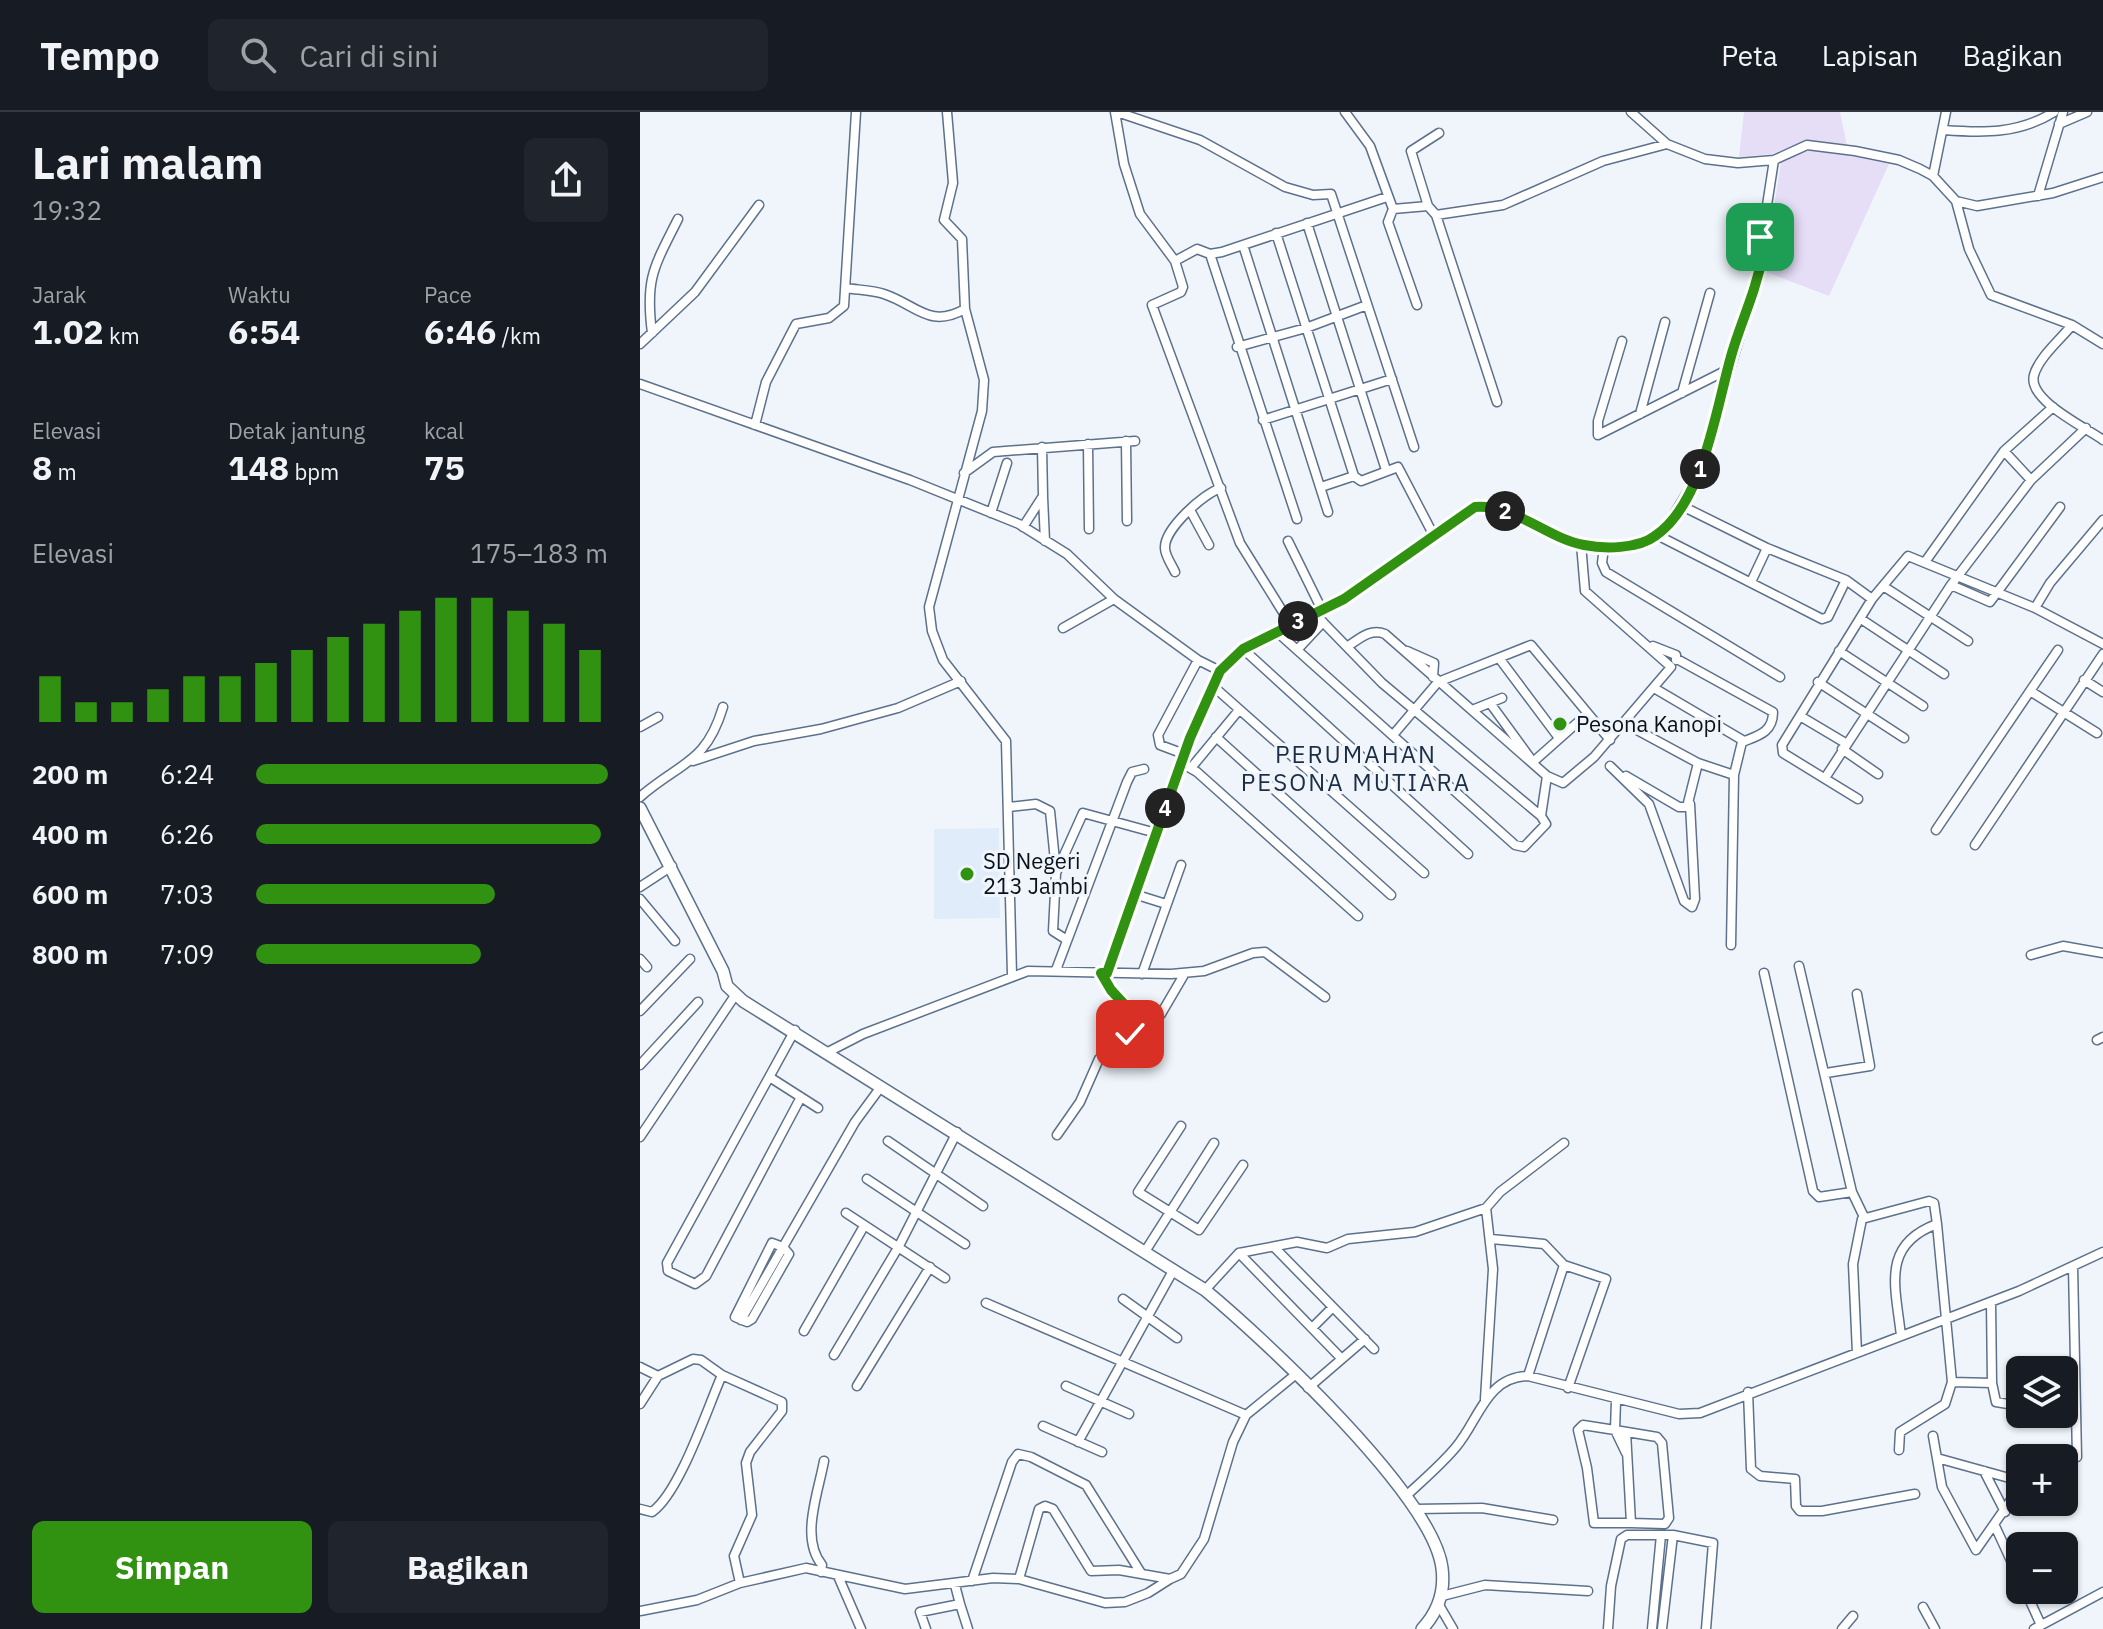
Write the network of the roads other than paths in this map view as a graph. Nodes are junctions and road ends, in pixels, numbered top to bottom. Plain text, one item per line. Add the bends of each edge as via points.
1 (856, 112) edge
2 (947, 112) edge
3 (1116, 112) edge
4 (1345, 112) edge
5 (1631, 112) edge
6 (1946, 112) edge
7 (2054, 112) edge
8 (2063, 112) edge
9 (2087, 112) edge
10 (2059, 124) junction
11 (1944, 130) junction
12 (1439, 133) dead end
13 (1667, 144) junction
14 (1774, 160) junction
15 (1933, 176) junction
16 (2103, 177) edge
17 (2038, 196) junction
18 (1387, 197) junction
19 (1956, 201) junction
20 (759, 205) dead end
21 (1428, 206) junction
22 (1393, 209) junction
23 (1337, 214) junction
24 (1436, 215) junction
25 (678, 219) dead end
26 (1307, 223) junction
27 (1276, 233) junction
28 (1243, 245) junction
29 (1210, 254) junction
30 (1175, 261) junction
31 (846, 288) junction
32 (1710, 293) dead end
33 (1367, 305) junction
34 (1417, 305) dead end
35 (965, 309) junction
36 (1340, 316) junction
37 (1665, 322) dead end
38 (2072, 325) junction
39 (1306, 328) junction
40 (652, 333) junction
41 (1273, 334) junction
42 (1622, 341) dead end
43 (640, 344) edge
44 (2103, 344) edge
45 (1237, 347) junction
46 (1727, 370) junction
47 (1392, 379) junction
48 (640, 384) edge
49 (1363, 388) junction
50 (1682, 393) junction
51 (1332, 400) junction
52 (1497, 402) dead end
53 (2053, 407) junction
54 (1298, 410) junction
55 (1640, 414) junction
56 (1263, 420) junction
57 (755, 425) junction
58 (2086, 428) junction
59 (2103, 440) edge
60 (1088, 444) junction
61 (1042, 447) junction
62 (1414, 447) dead end
63 (2004, 451) junction
64 (1007, 463) dead end
65 (1386, 470) junction
66 (963, 474) junction
67 (1354, 476) junction
68 (2031, 480) junction
69 (1321, 487) junction
70 (1221, 488) junction
71 (1043, 496) junction
72 (956, 498) junction
73 (1682, 506) junction
74 (2060, 507) dead end
75 (1190, 510) junction
76 (1328, 512) dead end
77 (991, 513) junction
78 (1297, 519) dead end
79 (2103, 520) edge
80 (1127, 521) dead end
81 (1023, 527) junction
82 (1089, 529) dead end
83 (1657, 535) junction
84 (1434, 536) junction
85 (1045, 541) junction
86 (1288, 541) dead end
87 (1581, 544) junction
88 (1209, 545) dead end
89 (1604, 547) junction
90 (1767, 548) junction
91 (1925, 562) junction
92 (1175, 572) dead end
93 (1846, 580) junction
94 (1954, 581) junction
95 (1751, 582) junction
96 (1883, 586) junction
97 (1999, 593) junction
98 (1114, 599) junction
99 (1872, 599) junction
100 (2035, 608) junction
101 (1318, 612) junction
102 (1930, 616) junction
103 (1861, 619) junction
104 (1323, 622) junction
105 (1291, 625) junction
106 (1063, 628) dead end
107 (1277, 632) junction
108 (1968, 641) dead end
109 (1647, 644) junction
110 (2103, 644) edge
111 (1347, 647) junction
112 (1908, 647) junction
113 (1243, 649) junction
114 (1297, 650) junction
115 (2058, 650) dead end
116 (1839, 651) junction
117 (2103, 654) edge
118 (1499, 658) junction
119 (1677, 659) junction
120 (1198, 660) junction
121 (1671, 667) junction
122 (1220, 671) junction
123 (1944, 674) dead end
124 (1780, 677) dead end
125 (1436, 680) junction
126 (2084, 680) junction
127 (961, 681) junction
128 (1887, 681) junction
129 (1818, 682) junction
130 (1213, 686) junction
131 (1654, 688) junction
132 (2030, 691) junction
133 (2103, 692) edge
134 (1502, 698) dead end
135 (1490, 703) junction
136 (1923, 706) dead end
137 (723, 707) dead end
138 (1413, 709) junction
139 (1239, 710) junction
140 (1472, 710) junction
141 (2064, 711) junction
142 (1866, 712) junction
143 (1586, 715) junction
144 (1800, 716) junction
145 (658, 717) dead end
146 (1624, 723) junction
147 (640, 727) edge
148 (2097, 733) dead end
149 (1393, 735) junction
150 (1216, 737) junction
151 (1559, 738) junction
152 (1904, 738) dead end
153 (1610, 740) junction
154 (1744, 741) junction
155 (1844, 747) junction
156 (1184, 754) junction
157 (1594, 757) junction
158 (693, 761) junction
159 (1533, 762) junction
160 (1698, 763) junction
161 (1187, 766) junction
162 (1610, 766) junction
163 (1144, 769) dead end
164 (1878, 774) dead end
165 (1734, 775) junction
166 (1547, 776) junction
167 (1825, 778) junction
168 (640, 797) edge
169 (1858, 799) dead end
170 (1690, 804) junction
171 (1009, 807) junction
172 (640, 808) edge
173 (1541, 816) junction
174 (1113, 819) junction
175 (1936, 830) dead end
176 (1156, 833) junction
177 (1975, 845) dead end
178 (1468, 854) dead end
179 (1181, 865) dead end
180 (672, 866) junction
181 (1056, 873) junction
182 (1424, 873) dead end
183 (640, 887) edge
184 (1134, 894) junction
185 (1391, 895) dead end
186 (640, 899) edge
187 (1166, 904) junction
188 (1358, 916) dead end
189 (1067, 940) junction
190 (675, 941) dead end
191 (1731, 945) dead end
192 (2103, 953) edge
193 (2031, 955) dead end
194 (640, 959) edge
195 (690, 959) dead end
196 (1799, 966) dead end
197 (647, 967) dead end
198 (1056, 970) junction
199 (1104, 973) junction
200 (1185, 973) junction
201 (1764, 973) dead end
202 (1142, 974) junction
203 (1012, 975) junction
204 (736, 994) junction
205 (1857, 994) dead end
206 (1325, 997) dead end
207 (698, 1002) dead end
208 (640, 1011) edge
209 (1144, 1026) junction
210 (795, 1030) junction
211 (828, 1052) junction
212 (640, 1065) edge
213 (1826, 1073) junction
214 (771, 1078) junction
215 (880, 1088) junction
216 (801, 1097) junction
217 (818, 1108) dead end
218 (1181, 1126) dead end
219 (957, 1132) junction
220 (1057, 1135) dead end
221 (640, 1137) edge
222 (888, 1141) dead end
223 (1214, 1143) dead end
224 (1564, 1143) dead end
225 (1243, 1165) dead end
226 (936, 1174) junction
227 (867, 1179) dead end
228 (1852, 1192) junction
229 (983, 1206) dead end
230 (1486, 1208) junction
231 (917, 1211) junction
232 (1170, 1211) junction
233 (846, 1213) dead end
234 (1864, 1217) junction
235 (1937, 1224) junction
236 (864, 1226) junction
237 (1491, 1239) junction
238 (965, 1244) dead end
239 (899, 1246) junction
240 (1274, 1247) junction
241 (1146, 1250) junction
242 (2103, 1252) edge
243 (1239, 1253) junction
244 (1564, 1265) junction
245 (2073, 1266) junction
246 (930, 1267) junction
247 (1174, 1269) junction
248 (945, 1278) dead end
249 (1205, 1290) junction
250 (1123, 1299) dead end
251 (1991, 1302) junction
252 (986, 1303) dead end
253 (1332, 1308) junction
254 (1148, 1316) junction
255 (1948, 1318) junction
256 (741, 1320) dead end
257 (1312, 1328) junction
258 (804, 1331) dead end
259 (1901, 1336) junction
260 (1177, 1338) dead end
261 (1365, 1339) junction
262 (1374, 1349) dead end
263 (1857, 1353) junction
264 (834, 1355) dead end
265 (1340, 1357) junction
266 (1123, 1364) junction
267 (640, 1367) edge
268 (722, 1375) junction
269 (1295, 1375) junction
270 (658, 1376) junction
271 (1528, 1376) junction
272 (1952, 1382) junction
273 (1992, 1383) junction
274 (857, 1386) dead end
275 (1066, 1386) dead end
276 (1308, 1388) junction
277 (1568, 1388) junction
278 (1748, 1392) junction
279 (1485, 1400) junction
280 (1100, 1401) junction
281 (1616, 1401) junction
282 (640, 1404) edge
283 (2006, 1404) edge
284 (1129, 1414) dead end
285 (1246, 1415) junction
286 (1043, 1426) dead end
287 (1615, 1430) junction
288 (1626, 1432) junction
289 (1933, 1436) dead end
290 (1076, 1442) junction
291 (2077, 1444) edge
292 (1899, 1450) dead end
293 (1102, 1452) dead end
294 (1627, 1454) junction
295 (1937, 1458) junction
296 (824, 1461) dead end
297 (1984, 1471) junction
298 (2006, 1477) edge
299 (1915, 1494) dead end
300 (1406, 1496) junction
301 (640, 1509) edge
302 (1415, 1509) junction
303 (2005, 1512) joint
304 (1553, 1520) dead end
305 (1631, 1523) junction
306 (1995, 1526) junction
307 (1661, 1535) junction
308 (1673, 1535) junction
309 (2006, 1550) edge
310 (821, 1572) junction
311 (1141, 1573) junction
312 (838, 1576) junction
313 (1019, 1579) junction
314 (1170, 1579) junction
315 (972, 1581) junction
316 (740, 1583) junction
317 (955, 1585) junction
318 (1588, 1591) dead end
319 (2103, 1592) edge
320 (1441, 1600) junction
321 (960, 1604) junction
322 (2030, 1604) edge
323 (1923, 1607) dead end
324 (640, 1611) edge
325 (1853, 1616) dead end
326 (2037, 1627) edge
327 (861, 1629) edge
328 (926, 1629) edge
329 (968, 1629) edge
330 (1422, 1629) edge
331 (1453, 1629) edge
332 (1608, 1629) edge
333 (1652, 1629) edge
334 (1662, 1629) edge
335 (1706, 1629) edge
336 (1842, 1629) edge
337 (1935, 1629) edge

1 - 31 street
2 - 35 street via 953,183 944,220 963,242
3 - 23 street via 1200,140 1285,187 1313,195 1330,193
3 - 30 street via 1124,164 1140,214
4 - 18 street via 1370,146
5 - 13 street
6 - 11 street
7 - 11 street via 1996,132
8 - 10 street
9 - 10 street
10 - 17 street
11 - 15 street
12 - 21 street via 1411,151
13 - 14 street via 1720,162
13 - 24 street via 1603,161 1503,205
14 - 15 street via 1819,145 1899,160
14 - 46 street via 1760,268
15 - 19 street
16 - 17 street
17 - 19 street via 1990,206
18 - 22 street
18 - 23 street
19 - 38 street via 1969,249 1991,295
20 - 40 street via 713,270
21 - 22 street
21 - 24 street
22 - 34 street via 1388,222
23 - 26 street
23 - 33 street
24 - 52 street
25 - 40 street via 650,277
26 - 27 street
26 - 36 street
27 - 28 street
27 - 39 street
28 - 29 street
28 - 41 street
29 - 30 street via 1197,249
29 - 45 street
30 - 70 street via 1183,287 1152,308
31 - 35 street via 881,293 935,318
31 - 57 street via 844,306 835,315 796,324 766,382
32 - 50 street
33 - 36 street
33 - 47 street
35 - 66 street via 984,380 982,411
36 - 39 street
36 - 49 street
37 - 55 street
38 - 44 street
38 - 53 street via 2033,378 2039,397
39 - 41 street
39 - 51 street
40 - 43 street
41 - 45 street
41 - 54 street
42 - 55 street via 1598,435
45 - 56 street
46 - 50 street
46 - 73 street via 1698,475
47 - 49 street
47 - 62 street
48 - 57 street
49 - 51 street
49 - 65 street
50 - 55 street
51 - 54 street
51 - 67 street
53 - 58 street
53 - 63 street
54 - 56 street
54 - 69 street
56 - 78 street
57 - 72 street
58 - 59 street
58 - 68 street
60 - 61 street
60 - 80 street via 1130,441
60 - 82 street
61 - 66 street via 993,452
61 - 71 street
63 - 68 street
63 - 91 street
64 - 77 street
65 - 67 street via 1361,481
65 - 84 street via 1402,471
66 - 72 street
67 - 69 street
68 - 94 street
69 - 76 street
70 - 75 street via 1207,493
70 - 105 street via 1240,543
71 - 81 street
71 - 85 street
72 - 77 street
72 - 127 street via 929,607 943,660
73 - 83 street
73 - 90 street
74 - 97 street
75 - 88 street
75 - 92 street via 1167,538 1164,551
77 - 81 street
79 - 100 street
81 - 85 street
83 - 89 street via 1646,542
83 - 95 street
84 - 87 street via 1475,507 1483,507 1516,515
84 - 101 street
85 - 98 street via 1067,554
86 - 101 street
87 - 89 street
87 - 109 street via 1585,591
89 - 124 street via 1606,572
90 - 93 street
90 - 95 street
91 - 94 street
91 - 96 street via 1908,556
93 - 95 street via 1828,617 1822,619
93 - 99 street
94 - 97 street via 1988,603
94 - 102 street
96 - 99 street
96 - 102 street
97 - 100 street
98 - 106 street
98 - 120 street
99 - 103 street
100 - 110 street
101 - 104 street
101 - 105 street
102 - 108 street
102 - 112 street
103 - 112 street
103 - 116 street
104 - 111 street
104 - 114 street
105 - 107 street
107 - 113 street
107 - 114 street
109 - 119 street
109 - 121 street
111 - 125 street via 1378,632 1434,663
111 - 138 street
112 - 123 street
112 - 128 street
113 - 122 street
113 - 178 street
114 - 149 street
115 - 132 street
116 - 128 street
116 - 129 street
117 - 126 street
118 - 125 street
118 - 143 street via 1533,645
118 - 151 street
119 - 121 street
119 - 154 street via 1773,712 1772,723 1759,738
120 - 122 street
120 - 156 street via 1158,735 1160,745
121 - 131 street
122 - 130 street
125 - 138 street
125 - 140 street
126 - 133 street
126 - 141 street
127 - 158 street via 898,708 754,741
127 - 171 street via 1006,741
128 - 136 street
128 - 142 street
129 - 142 street
129 - 144 street
130 - 139 street
130 - 156 street
131 - 146 street
131 - 154 street
132 - 141 street
132 - 175 street
134 - 135 street
135 - 140 street
135 - 159 street
137 - 158 street via 712,737
138 - 149 street
138 - 173 street
139 - 150 street
139 - 182 street
140 - 159 street
141 - 148 street
141 - 177 street
142 - 152 street
142 - 155 street
143 - 151 street
143 - 153 street
144 - 155 street
144 - 167 street via 1781,750
145 - 147 street
146 - 153 street
146 - 160 street
149 - 173 street via 1520,847 1544,828
150 - 161 street
150 - 185 street
151 - 159 street
153 - 157 street
154 - 165 street
155 - 164 street
155 - 167 street
156 - 161 street
157 - 162 street
157 - 166 street via 1563,783
158 - 168 street
159 - 166 street
160 - 165 street
160 - 170 street
161 - 176 street
161 - 188 street
162 - 170 street via 1679,807
162 - 170 street via 1649,804 1684,901 1692,907
163 - 174 street via 1132,772
165 - 191 street
166 - 173 street
167 - 169 street
171 - 181 street via 1036,804 1050,811
171 - 203 street
172 - 180 street
174 - 176 street
174 - 181 street via 1083,813
174 - 189 street
176 - 184 street
179 - 187 street
180 - 183 street
180 - 204 street via 727,986
181 - 189 street via 1053,931
184 - 187 street
184 - 199 street
186 - 190 street
187 - 202 street
189 - 198 street
192 - 193 street via 2063,946
194 - 197 street
195 - 208 street
196 - 213 street
198 - 199 street
198 - 203 street
199 - 202 street
199 - 209 street via 1111,990
200 - 202 street
200 - 206 street via 1265,952
200 - 209 street via 1161,1014
201 - 228 street via 1813,1191 1825,1198
203 - 211 street
204 - 210 street
204 - 221 street
205 - 213 street via 1870,1066
207 - 212 street
209 - 220 street via 1099,1059 1080,1102
210 - 211 street
210 - 214 street
211 - 215 street
213 - 228 street
214 - 216 street
214 - 216 street via 667,1263 668,1271 695,1284 706,1276
215 - 219 street
215 - 256 street
216 - 217 street
218 - 232 street via 1138,1192
219 - 226 street
219 - 241 street
222 - 226 street
223 - 232 street
224 - 230 street
225 - 232 street via 1199,1230
226 - 229 street
226 - 231 street
227 - 231 street
228 - 234 street
230 - 237 street
230 - 240 street via 1415,1232 1348,1239 1327,1248 1297,1242
231 - 238 street
231 - 239 street
232 - 241 street
233 - 236 street
234 - 235 street via 1929,1201 1935,1205
234 - 263 street via 1853,1264
235 - 255 street
235 - 259 street via 1899,1252 1895,1277
236 - 239 street
236 - 258 street
237 - 244 street via 1544,1244
237 - 279 street via 1492,1324
239 - 246 street
239 - 264 street
240 - 243 street
240 - 253 street
241 - 247 street
242 - 245 street
243 - 249 street
243 - 257 street
244 - 271 street
244 - 277 street via 1607,1281
245 - 251 street
245 - 291 street
246 - 248 street
246 - 274 street
247 - 249 street
247 - 254 street
249 - 269 street
250 - 254 street
251 - 255 street
251 - 273 street
252 - 266 street
253 - 257 street
253 - 261 street
254 - 260 street
254 - 266 street
255 - 259 street
255 - 272 street
257 - 265 street
259 - 263 street
261 - 262 street
261 - 265 street
263 - 278 street
265 - 276 street
266 - 280 street
266 - 285 street
267 - 270 street
268 - 270 street via 697,1359
268 - 301 street via 663,1504 652,1512
268 - 316 street via 782,1402 782,1411 746,1463 752,1515 734,1556
269 - 276 street
269 - 285 street
270 - 282 street
271 - 277 street
271 - 279 street via 1508,1380
272 - 273 street
272 - 292 street via 1945,1404 1900,1432
273 - 283 street via 1996,1402
275 - 280 street
276 - 300 street
277 - 281 street
278 - 281 street via 1689,1415
278 - 299 street via 1751,1469 1760,1476 1795,1479 1800,1511
279 - 300 street via 1457,1446
280 - 284 street
280 - 290 street
281 - 287 street
285 - 314 street via 1204,1539 1193,1560
286 - 290 street
287 - 288 street
287 - 294 street
287 - 305 street via 1583,1425 1578,1438 1594,1523
288 - 294 street
288 - 305 street via 1660,1438 1669,1518 1665,1524
289 - 295 street
290 - 293 street
294 - 305 street
295 - 297 street
295 - 306 street via 1942,1487 1976,1550
296 - 310 street via 809,1541
297 - 298 street
297 - 303 street
300 - 302 street
302 - 304 street via 1482,1508
302 - 320 street via 1442,1566
303 - 306 street
306 - 309 street
307 - 308 street
307 - 332 street via 1627,1535 1618,1544
307 - 333 street
308 - 334 street
308 - 335 street via 1713,1543
310 - 312 street
310 - 316 street via 806,1568
311 - 313 street via 1091,1571 1053,1509 1045,1506 1039,1509
311 - 314 street
311 - 315 street via 1086,1485 1018,1454
312 - 317 street via 905,1589
312 - 327 street
313 - 314 street via 1105,1603 1125,1602
313 - 315 street
315 - 317 street
316 - 324 street via 697,1600
317 - 321 street
318 - 320 street via 1485,1585
319 - 326 street
320 - 330 street
320 - 331 street
321 - 328 street via 920,1612
321 - 329 street
322 - 326 street
323 - 337 street
325 - 336 street

